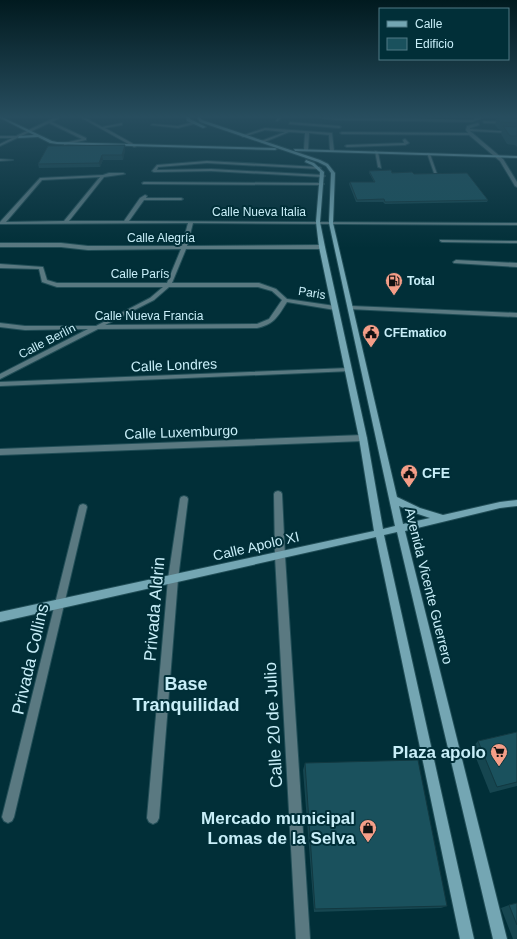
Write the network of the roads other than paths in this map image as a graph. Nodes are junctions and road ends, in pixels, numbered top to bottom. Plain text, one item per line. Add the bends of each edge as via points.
1 (0, 160) edge
2 (12, 160) dead end
3 (302, 160) edge
4 (315, 160) edge
5 (378, 160) edge
6 (430, 160) edge
7 (500, 160) edge
8 (380, 167) dead end
9 (436, 173) edge
10 (123, 174) dead end
11 (103, 176) junction
12 (321, 176) junction
13 (144, 183) dead end
14 (517, 186) edge
15 (181, 199) dead end
16 (66, 222) junction
17 (126, 222) junction
18 (190, 222) junction
19 (318, 222) junction
20 (1, 223) edge
21 (331, 223) junction
22 (517, 224) edge
23 (442, 242) dead end
24 (517, 242) edge
25 (0, 245) edge
26 (322, 247) junction
27 (184, 248) junction
28 (456, 262) dead end
29 (517, 265) edge
30 (0, 266) edge
31 (169, 284) junction
32 (285, 300) junction
33 (335, 308) junction
34 (351, 308) junction
35 (517, 314) edge
36 (0, 325) edge
37 (98, 327) junction
38 (349, 370) junction
39 (0, 378) edge
40 (0, 384) edge
41 (363, 438) junction
42 (0, 452) edge
43 (278, 494) dead end
44 (184, 499) dead end
45 (393, 499) junction
46 (517, 503) edge
47 (83, 507) dead end
48 (444, 519) junction
49 (400, 528) junction
50 (379, 532) junction
51 (280, 556) junction
52 (173, 579) junction
53 (60, 604) junction
54 (0, 617) edge
55 (8, 817) dead end
56 (153, 818) dead end
57 (303, 939) edge
58 (467, 939) edge
59 (500, 939) edge

1 - 2 street
3 - 12 main road
4 - 21 main road, Avenida Vicente Guerrero via 333,173
5 - 8 street
6 - 9 street
7 - 14 street
10 - 11 street
11 - 16 street
11 - 20 street via 41,179
12 - 12 street via 207,162 157,166 154,171 211,170
12 - 13 street
12 - 19 main road
15 - 17 street via 144,197
16 - 17 street, Calle Nueva Italia
16 - 20 street, Calle Nueva Italia
17 - 18 street, Calle Nueva Italia
18 - 19 street, Calle Nueva Italia
18 - 27 street, Calle Berlín
19 - 21 street, Calle Nueva Italia
19 - 26 main road
21 - 22 street, Calle Nueva Italia
21 - 34 main road, Avenida Vicente Guerrero
23 - 24 street
25 - 27 street, Calle Alegría
26 - 27 street, Calle Alegría
26 - 33 main road
27 - 31 street, Calle Berlín
28 - 29 street
30 - 31 street, Calle París via 41,268 44,281 57,285
31 - 32 street, Calle París via 259,284 274,290
31 - 37 street, Calle Berlín via 152,299
32 - 33 street, Paris
32 - 37 street, Calle Nueva Francia via 266,325
33 - 38 main road
34 - 35 street
34 - 45 main road, Avenida Vicente Guerrero
36 - 37 street, Calle Nueva Francia via 25,328
37 - 39 street, Calle Berlín
38 - 40 street, Calle Londres
38 - 41 main road
41 - 42 street, Calle Luxemburgo
41 - 50 main road
43 - 51 street, Calle 20 de Julio
44 - 52 street, Privada Aldrin
45 - 48 main road via 418,511
45 - 49 main road, Avenida Vicente Guerrero
46 - 48 main road, Calle Apolo XI
47 - 53 street, Privada Collins
48 - 49 main road, Calle Apolo XI
49 - 50 main road, Calle Apolo XI
49 - 59 main road, Avenida Vicente Guerrero
50 - 51 main road, Calle Apolo XI
50 - 58 main road
51 - 52 main road, Calle Apolo XI
51 - 57 street, Calle 20 de Julio
52 - 53 main road, Calle Apolo XI
52 - 56 street, Privada Aldrin
53 - 54 main road, Calle Apolo XI
53 - 55 street, Privada Collins

